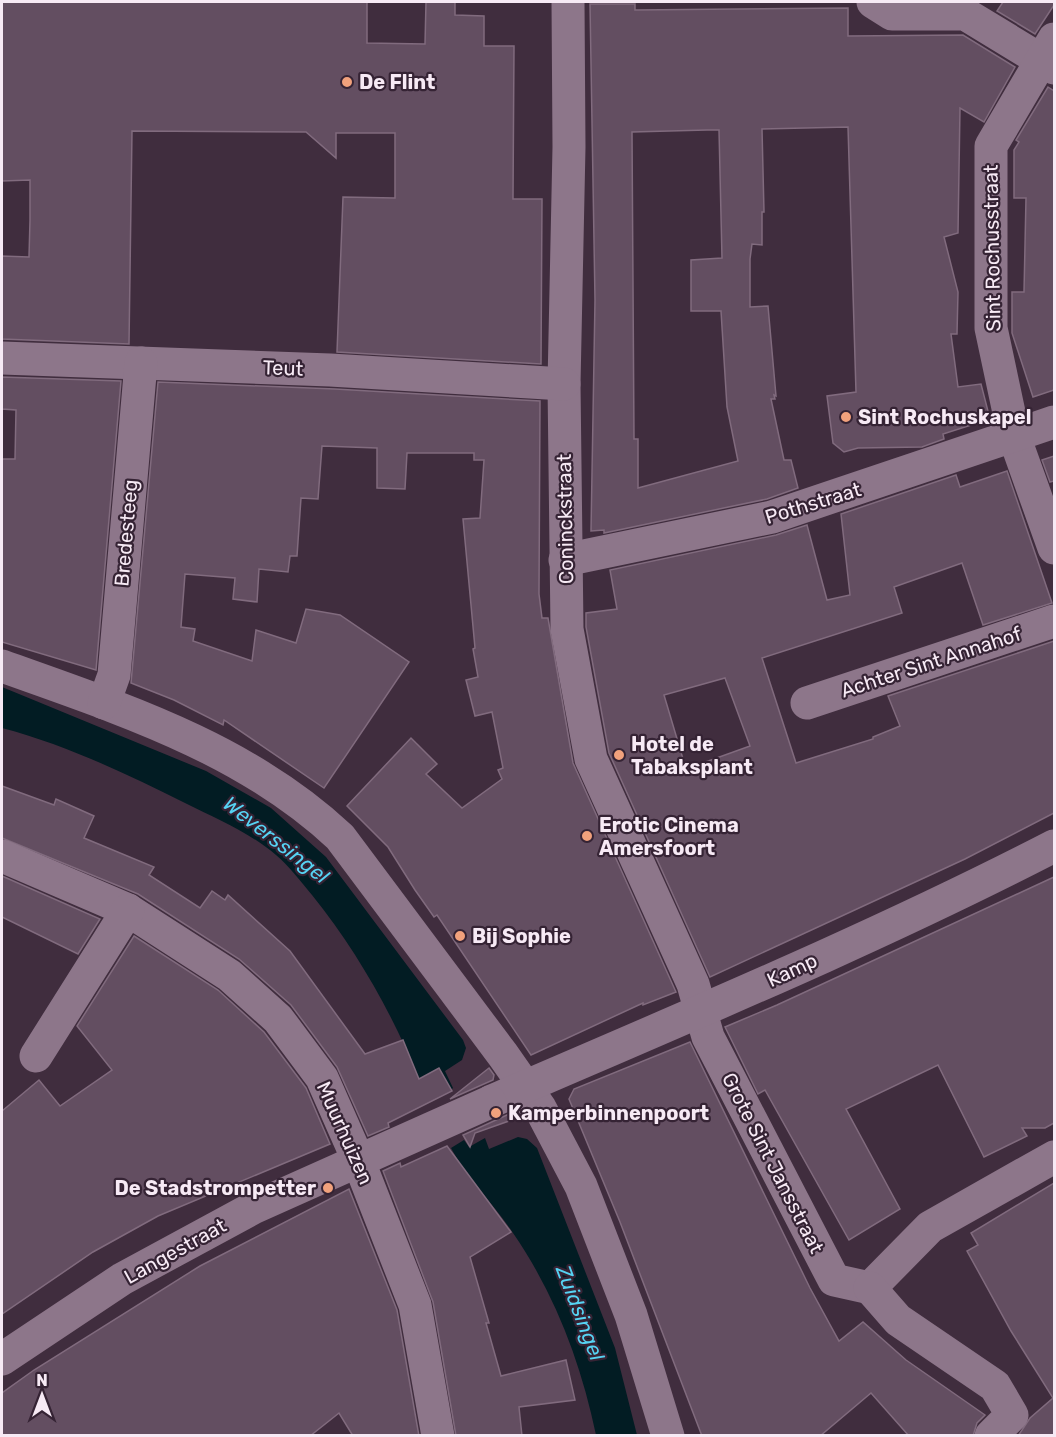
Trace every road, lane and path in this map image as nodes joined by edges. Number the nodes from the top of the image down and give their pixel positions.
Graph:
1 (568, 2) edge
2 (873, 2) edge
3 (1050, 55) edge
4 (2, 357) edge
5 (141, 363) junction
6 (564, 384) junction
7 (1054, 422) edge
8 (1014, 436) junction
9 (1054, 548) edge
10 (565, 560) junction
11 (1054, 621) edge
12 (2, 666) edge
13 (104, 703) junction
14 (807, 703) dead end
15 (1054, 846) edge
16 (2, 856) edge
17 (128, 910) junction
18 (702, 1011) junction
19 (36, 1056) dead end
20 (526, 1086) junction
21 (1054, 1157) edge
22 (359, 1162) junction
23 (870, 1288) junction
24 (2, 1359) edge
25 (438, 1436) edge
26 (668, 1436) edge
27 (992, 1436) edge

1 - 6 street, Coninckstraat
2 - 3 street
3 - 8 street, Sint Rochusstraat
4 - 5 street, Teut
5 - 6 street, Teut
5 - 13 street, Bredesteeg
6 - 10 street, Coninckstraat
7 - 8 street, Pothstraat
8 - 9 street, Sint Rochusstraat
8 - 10 street, Pothstraat
10 - 18 street, Coninckstraat
11 - 14 street, Achter Sint Annahof
12 - 13 street
13 - 20 street
15 - 18 street, Kamp
16 - 17 street, Muurhuizen
17 - 19 street
17 - 22 street, Muurhuizen
18 - 20 street, Kamp
18 - 23 street, Grote Sint Jansstraat
20 - 22 street
20 - 26 street
21 - 23 street
22 - 24 street, Langestraat
22 - 25 street, Muurhuizen
23 - 27 street

